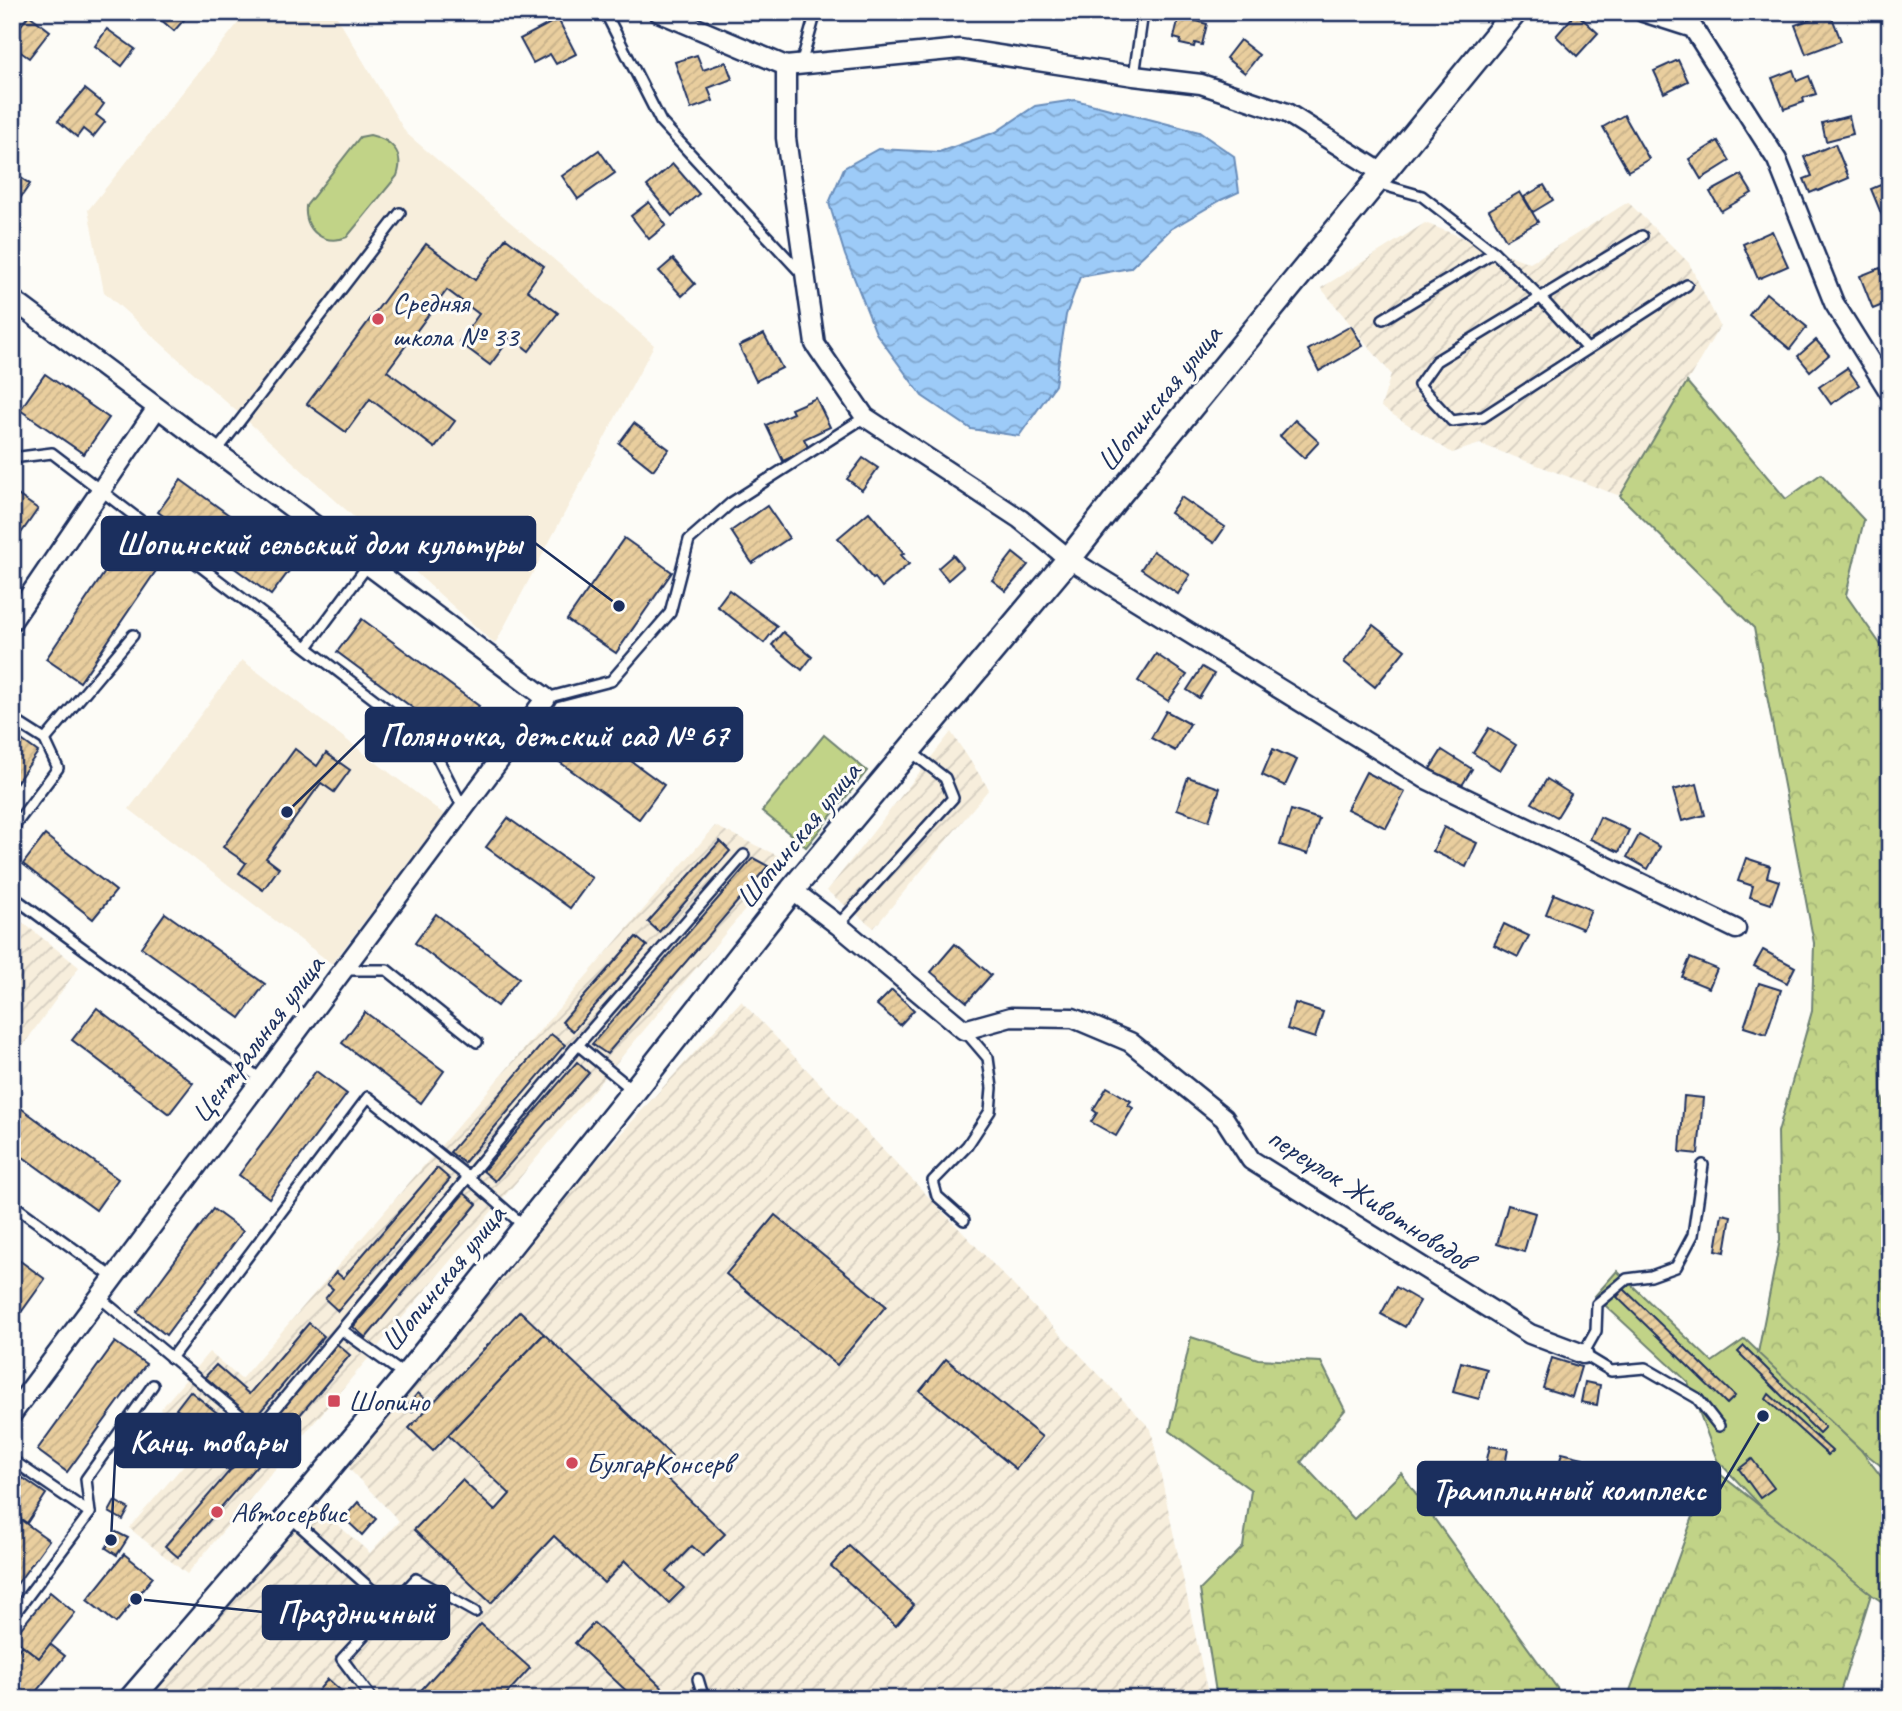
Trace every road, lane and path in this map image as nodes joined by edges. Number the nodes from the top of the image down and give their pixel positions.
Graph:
1 (605, 12) edge
2 (658, 12) edge
3 (816, 12) edge
4 (1143, 12) edge
5 (1515, 12) edge
6 (1643, 12) edge
7 (793, 65) junction
8 (1134, 76) junction
9 (1380, 178) junction
10 (400, 213) dead end
11 (1642, 236) dead end
12 (1494, 252) junction
13 (806, 279) junction
14 (1687, 285) dead end
15 (1541, 298) junction
16 (12, 299) edge
17 (1383, 319) dead end
18 (1587, 349) junction
19 (1890, 393) edge
20 (157, 408) junction
21 (865, 417) junction
22 (216, 452) junction
23 (12, 458) edge
24 (102, 490) junction
25 (1069, 559) junction
26 (368, 565) junction
27 (12, 621) edge
28 (133, 635) dead end
29 (307, 647) junction
30 (546, 698) junction
31 (12, 719) edge
32 (46, 740) junction
33 (908, 750) junction
34 (464, 809) junction
35 (12, 829) edge
36 (744, 855) dead end
37 (792, 890) junction
38 (12, 896) edge
39 (838, 925) junction
40 (1736, 929) dead end
41 (344, 970) junction
42 (964, 1030) junction
43 (477, 1042) dead end
44 (578, 1045) junction
45 (262, 1080) junction
46 (634, 1091) junction
47 (1703, 1165) dead end
48 (468, 1177) junction
49 (12, 1204) edge
50 (964, 1220) dead end
51 (524, 1227) junction
52 (114, 1278) junction
53 (99, 1297) junction
54 (342, 1331) junction
55 (1583, 1354) junction
56 (171, 1359) junction
57 (405, 1376) junction
58 (153, 1385) dead end
59 (12, 1414) edge
60 (1719, 1426) dead end
61 (258, 1430) junction
62 (12, 1460) edge
63 (229, 1464) dead end
64 (90, 1513) junction
65 (289, 1516) junction
66 (390, 1606) junction
67 (475, 1612) dead end
68 (12, 1617) edge
69 (698, 1679) dead end
70 (131, 1699) edge
71 (372, 1699) edge
72 (704, 1699) edge

1 - 13 lane
2 - 7 street
3 - 7 lane
4 - 8 lane
5 - 9 street, Шопинская улица
6 - 19 street
7 - 8 street
7 - 13 street
8 - 9 street
9 - 12 lane
9 - 25 street, Шопинская улица
10 - 22 lane
11 - 15 lane
12 - 15 lane
12 - 17 lane
13 - 21 street
14 - 18 lane
15 - 18 lane
15 - 18 lane
16 - 20 street
20 - 22 street
20 - 24 street
21 - 25 street
21 - 30 lane
22 - 26 street
23 - 24 lane
24 - 27 street
24 - 29 lane
25 - 33 street, Шопинская улица
25 - 40 street
26 - 29 lane
26 - 30 street
28 - 32 lane
29 - 34 lane
30 - 34 street, Центральная улица
31 - 32 lane
32 - 35 lane
33 - 37 street, Шопинская улица
33 - 39 lane
34 - 41 street, Центральная улица
36 - 44 lane
37 - 39 street
37 - 46 street, Шопинская улица
38 - 45 lane
39 - 42 street
41 - 43 lane
41 - 45 street, Центральная улица
42 - 50 lane
42 - 55 street, переулок Животноводов
44 - 46 lane
44 - 48 lane
45 - 52 street, Центральная улица
46 - 51 street, Шопинская улица
47 - 55 lane
48 - 51 lane
48 - 54 lane
48 - 56 lane
49 - 52 lane
51 - 57 street, Шопинская улица
52 - 53 street, Центральная улица
53 - 56 lane
53 - 59 street, Центральная улица
54 - 57 lane
54 - 61 lane
55 - 60 lane
56 - 61 lane
57 - 65 street, Шопинская улица
58 - 64 lane
61 - 63 lane
62 - 64 lane
64 - 68 lane
65 - 66 lane
65 - 70 street, Шопинская улица
66 - 67 lane
66 - 71 lane
69 - 72 lane

